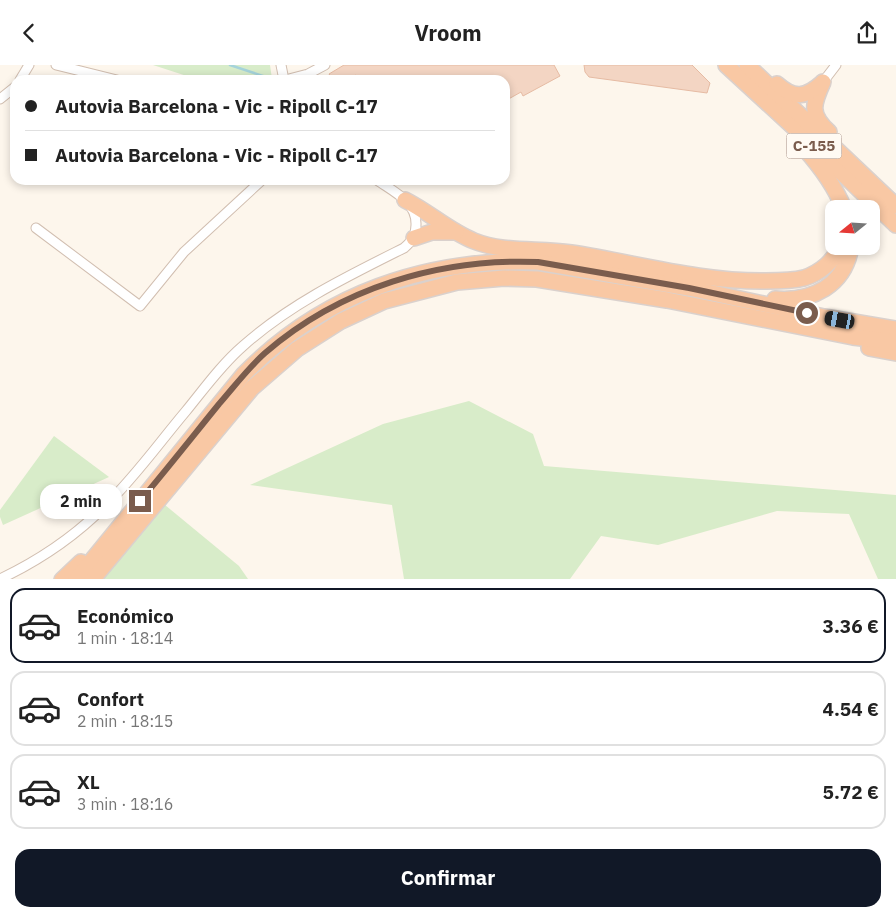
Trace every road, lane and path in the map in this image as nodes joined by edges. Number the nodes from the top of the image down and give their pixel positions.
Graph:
1 (56, 65) edge
2 (324, 65) edge
3 (746, 65) edge
4 (756, 65) edge
5 (836, 65) edge
6 (728, 67) edge
7 (97, 75) edge
8 (304, 75) edge
9 (824, 82) junction
10 (10, 91) edge
11 (802, 95) junction
12 (0, 99) edge
13 (814, 112) junction
14 (257, 185) edge
15 (384, 185) edge
16 (406, 200) junction
17 (839, 200) edge
18 (892, 202) edge
19 (896, 225) edge
20 (36, 228) dead end
21 (456, 232) junction
22 (414, 238) junction
23 (835, 255) edge
24 (849, 255) edge
25 (739, 299) junction
26 (803, 327) junction
27 (896, 329) edge
28 (896, 342) edge
29 (896, 353) edge
30 (198, 430) junction
31 (101, 573) edge
32 (0, 579) edge
33 (62, 579) edge
34 (76, 579) edge
35 (92, 579) edge

1 - 7 street
2 - 8 street
3 - 18 highway
4 - 11 highway
5 - 9 street
6 - 17 highway
6 - 19 highway, C-155
9 - 11 highway
9 - 13 highway
10 - 12 street
11 - 13 highway
13 - 18 highway
14 - 20 street
15 - 16 street
16 - 21 highway
16 - 22 street
21 - 22 highway
21 - 23 highway
22 - 32 street
24 - 25 highway
25 - 27 highway
25 - 30 highway
26 - 28 highway
26 - 29 highway
26 - 31 highway
30 - 33 highway
30 - 34 highway
31 - 35 highway

